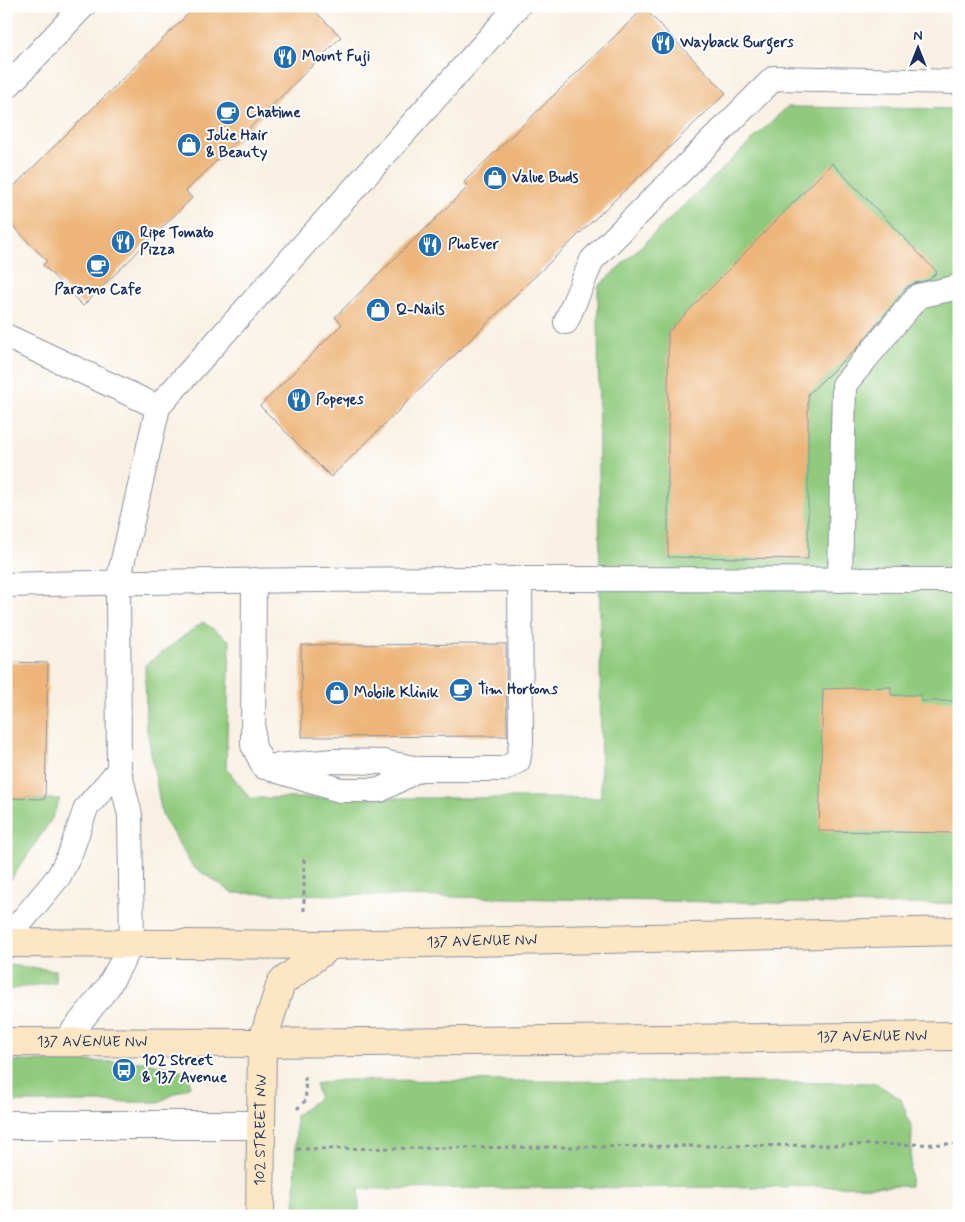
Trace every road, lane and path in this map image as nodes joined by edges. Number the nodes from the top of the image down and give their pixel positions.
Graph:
1 (83, 6) edge
2 (518, 6) edge
3 (959, 82) edge
4 (6, 88) edge
5 (959, 287) edge
6 (566, 322) dead end
7 (6, 336) edge
8 (158, 407) junction
9 (520, 578) junction
10 (254, 580) junction
11 (840, 580) junction
12 (959, 580) edge
13 (118, 582) junction
14 (6, 585) edge
15 (119, 770) junction
16 (304, 856) dead end
17 (303, 892) dead end
18 (959, 931) edge
19 (6, 942) edge
20 (132, 944) junction
21 (331, 945) junction
22 (959, 1036) edge
23 (6, 1042) edge
24 (64, 1042) junction
25 (262, 1043) junction
26 (6, 1125) edge
27 (261, 1125) junction
28 (959, 1144) edge
29 (260, 1216) edge

1 - 4 lane
2 - 8 lane
3 - 6 lane
5 - 11 lane
7 - 8 lane
8 - 13 lane
9 - 10 lane
9 - 10 lane
9 - 11 lane
10 - 13 lane
11 - 12 lane
13 - 14 lane
13 - 15 lane
15 - 19 lane
15 - 20 lane
16 - 17 path
18 - 21 main road, 137 AVENUE NW
19 - 20 main road, 137 AVENUE NW
20 - 21 main road, 137 AVENUE NW
20 - 24 lane
21 - 25 main road, 102 STREET NW
22 - 25 main road, 137 AVENUE NW
23 - 24 main road, 137 AVENUE NW
24 - 25 main road, 137 AVENUE NW
25 - 27 main road, 102 STREET NW
26 - 27 street
27 - 28 path
27 - 29 main road, 102 STREET NW

